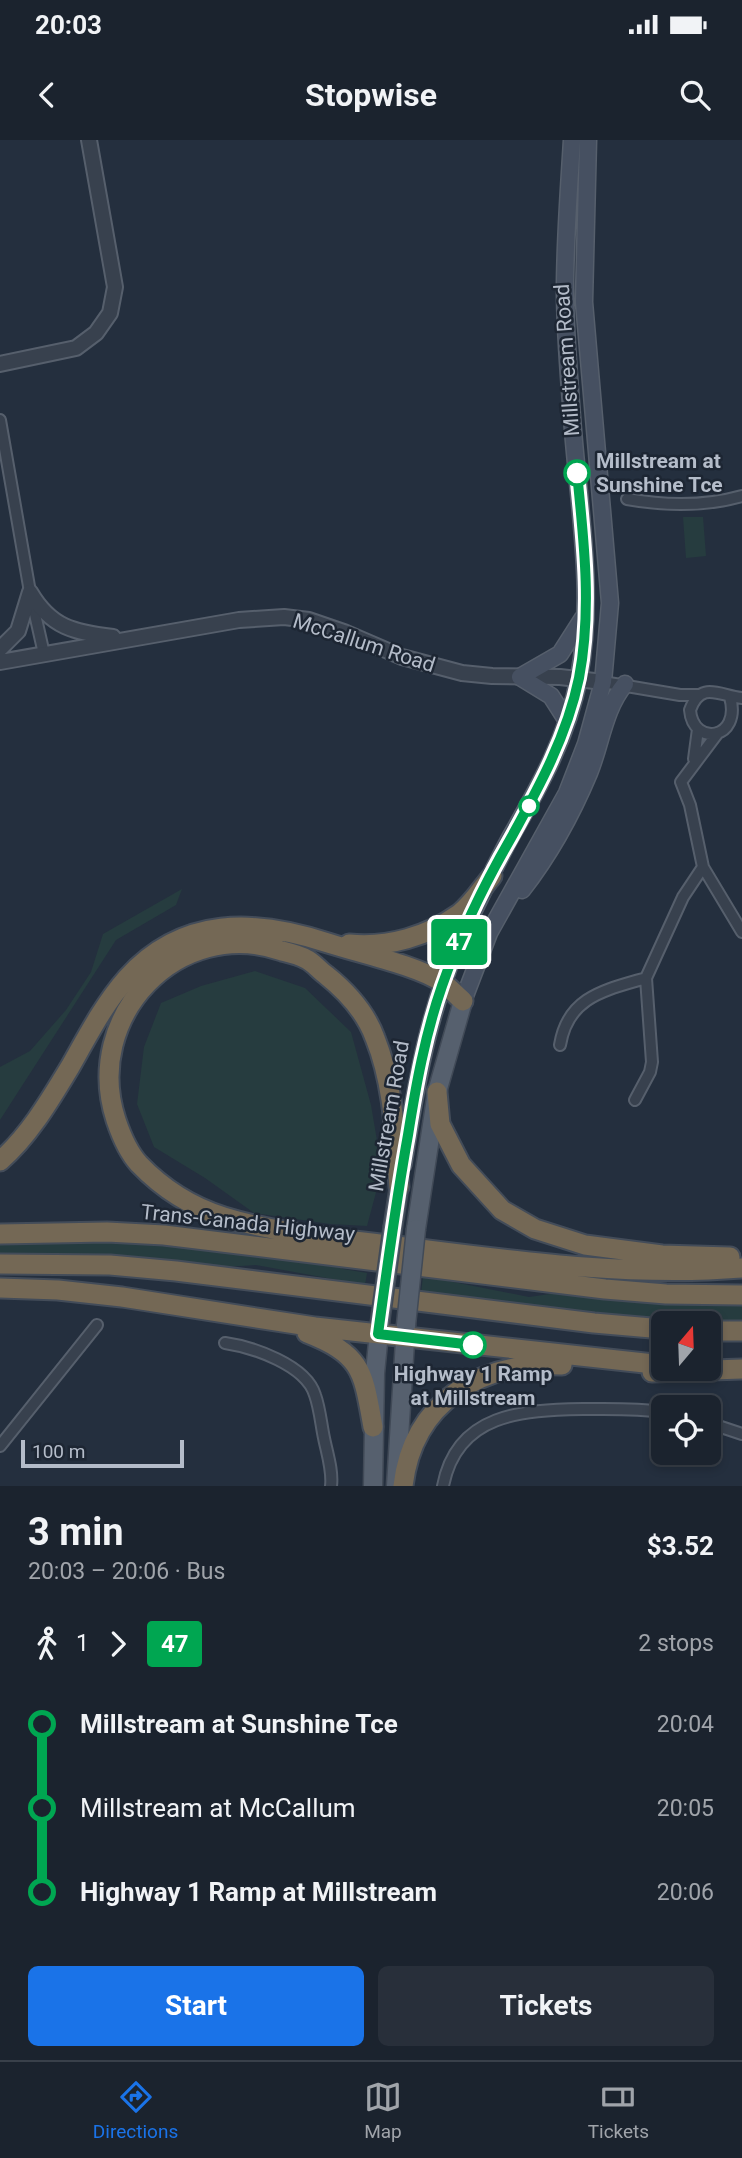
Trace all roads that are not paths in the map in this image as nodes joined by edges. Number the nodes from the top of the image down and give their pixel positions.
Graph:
1 (89, 140) edge
2 (572, 140) edge
3 (588, 140) edge
4 (0, 364) edge
5 (0, 421) edge
6 (742, 496) edge
7 (626, 499) dead end
8 (30, 592) junction
9 (587, 611) junction
10 (125, 639) junction
11 (0, 649) edge
12 (44, 654) junction
13 (0, 662) edge
14 (520, 677) junction
15 (579, 679) junction
16 (603, 682) junction
17 (625, 684) junction
18 (646, 689) junction
19 (699, 695) junction
20 (730, 697) junction
21 (742, 698) edge
22 (690, 710) junction
23 (738, 714) edge
24 (567, 721) junction
25 (698, 729) junction
26 (717, 734) junction
27 (687, 774) junction
28 (703, 867) junction
29 (492, 876) junction
30 (742, 932) edge
31 (489, 933) junction
32 (323, 941) junction
33 (646, 978) junction
34 (443, 983) junction
35 (463, 1002) junction
36 (560, 1045) dead end
37 (437, 1092) junction
38 (635, 1100) dead end
39 (0, 1161) edge
40 (399, 1187) junction
41 (0, 1234) edge
42 (742, 1257) edge
43 (0, 1264) edge
44 (742, 1268) edge
45 (0, 1288) edge
46 (742, 1295) edge
47 (270, 1320) junction
48 (97, 1325) dead end
49 (379, 1328) junction
50 (651, 1328) edge
51 (721, 1331) edge
52 (742, 1331) edge
53 (405, 1332) junction
54 (225, 1343) dead end
55 (651, 1363) edge
56 (742, 1369) edge
57 (722, 1370) joint
58 (651, 1410) edge
59 (373, 1427) junction
60 (721, 1427) edge
61 (742, 1434) edge
62 (0, 1446) edge
63 (331, 1486) edge
64 (373, 1486) edge
65 (396, 1486) edge
66 (402, 1486) edge
67 (443, 1486) edge

1 - 4 street
2 - 9 main road, Millstream Road
3 - 16 main road, Millstream Road
5 - 8 street
6 - 7 street
8 - 10 street
8 - 11 street
8 - 12 street
9 - 14 main road
9 - 15 main road, Millstream Road
10 - 12 street, McCallum Road
10 - 14 street, McCallum Road
12 - 13 street, McCallum Road
14 - 15 street, McCallum Road
14 - 24 main road
15 - 16 street, McCallum Road
15 - 24 main road, Millstream Road
16 - 17 street, McCallum Road
16 - 31 main road, Millstream Road
17 - 18 street, McCallum Road
17 - 31 main road
18 - 19 street, McCallum Road
18 - 22 street, McCallum Road
19 - 20 street
19 - 22 street
20 - 21 street
20 - 23 street
22 - 25 street
23 - 26 street
24 - 29 main road, Millstream Road
25 - 26 street
25 - 27 street
26 - 27 street
27 - 28 street
28 - 30 street
28 - 33 street
29 - 32 highway
29 - 34 main road, Millstream Road
31 - 35 main road, Millstream Road
32 - 34 highway
32 - 39 highway
33 - 36 street
33 - 38 street
34 - 35 highway
34 - 40 main road, Millstream Road
35 - 37 main road, Millstream Road
37 - 42 highway
37 - 53 main road, Millstream Road, bridge
40 - 44 highway
40 - 49 main road, Millstream Road, bridge
41 - 46 highway, Trans-Canada Highway
43 - 50 highway
45 - 47 highway
47 - 49 highway
47 - 59 highway
48 - 62 street
49 - 53 highway
49 - 59 main road, Millstream Road
51 - 52 highway
53 - 55 highway
53 - 65 main road, Millstream Road
54 - 63 street
56 - 57 highway
57 - 66 highway
58 - 67 street
59 - 64 main road, Millstream Road
60 - 61 street

